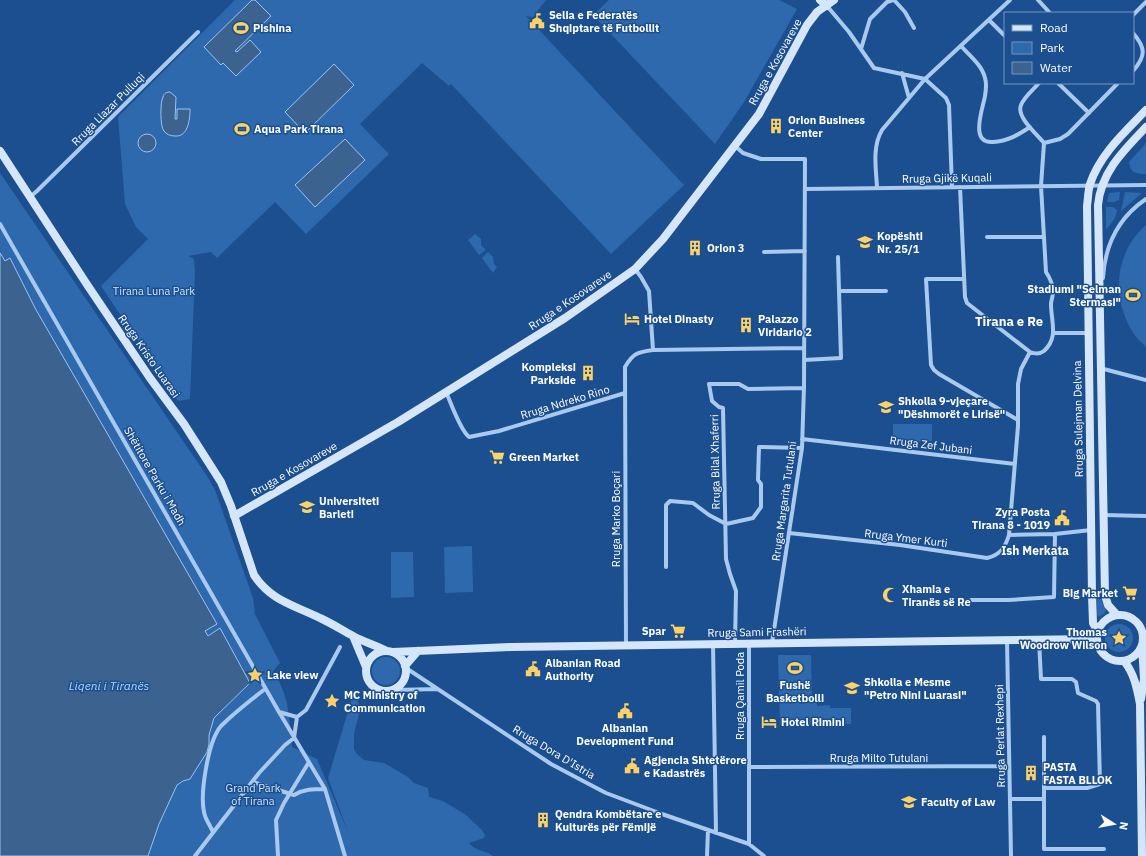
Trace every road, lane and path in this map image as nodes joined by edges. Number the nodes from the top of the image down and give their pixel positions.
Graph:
1 (820, 0) edge
2 (834, 0) edge
3 (893, 0) edge
4 (1010, 0) edge
5 (1038, 0) edge
6 (1146, 2) edge
7 (827, 6) junction
8 (1049, 12) edge
9 (1134, 14) edge
10 (989, 20) junction
11 (914, 28) dead end
12 (198, 32) dead end
13 (1134, 34) edge
14 (1004, 35) edge
15 (961, 46) junction
16 (861, 49) junction
17 (1134, 70) edge
18 (902, 73) junction
19 (925, 79) junction
20 (1038, 84) edge
21 (1059, 84) edge
22 (1117, 84) edge
23 (909, 98) junction
24 (1146, 110) edge
25 (1089, 113) junction
26 (1030, 127) junction
27 (1146, 127) edge
28 (1044, 143) junction
29 (735, 146) junction
30 (0, 151) edge
31 (1090, 185) junction
32 (1102, 185) junction
33 (1146, 185) edge
34 (1041, 186) junction
35 (877, 187) junction
36 (952, 187) junction
37 (960, 187) junction
38 (805, 189) junction
39 (29, 197) junction
40 (1146, 199) edge
41 (0, 224) edge
42 (987, 237) dead end
43 (1044, 237) junction
44 (805, 251) junction
45 (764, 252) dead end
46 (838, 257) dead end
47 (635, 269) junction
48 (964, 278) junction
49 (886, 290) dead end
50 (839, 291) junction
51 (1100, 316) junction
52 (1054, 333) junction
53 (1088, 333) junction
54 (804, 348) junction
55 (653, 350) junction
56 (1030, 352) junction
57 (804, 360) junction
58 (1100, 368) junction
59 (1146, 380) edge
60 (804, 388) junction
61 (446, 392) junction
62 (625, 393) junction
63 (1018, 420) junction
64 (802, 439) junction
65 (802, 448) junction
66 (1015, 464) junction
67 (1103, 515) junction
68 (234, 516) junction
69 (1146, 516) edge
70 (726, 524) junction
71 (1091, 530) junction
72 (789, 533) junction
73 (1055, 534) junction
74 (1009, 535) junction
75 (666, 567) dead end
76 (971, 600) dead end
77 (1117, 615) junction
78 (1097, 635) junction
79 (353, 636) junction
80 (1144, 636) edge
81 (1007, 640) junction
82 (1039, 640) junction
83 (749, 643) junction
84 (772, 643) junction
85 (714, 644) junction
86 (735, 644) junction
87 (626, 645) junction
88 (1142, 645) junction
89 (340, 647) dead end
90 (390, 651) junction
91 (418, 651) junction
92 (1124, 660) junction
93 (366, 667) junction
94 (406, 667) junction
95 (265, 688) junction
96 (437, 689) junction
97 (394, 690) junction
98 (1140, 704) junction
99 (279, 712) junction
100 (297, 717) junction
101 (1044, 737) dead end
102 (294, 738) junction
103 (309, 762) junction
104 (1009, 766) junction
105 (749, 767) junction
106 (252, 782) junction
107 (1044, 788) junction
108 (324, 789) junction
109 (290, 794) junction
110 (1043, 799) junction
111 (1010, 800) junction
112 (708, 830) junction
113 (213, 832) junction
114 (716, 833) junction
115 (749, 844) junction
116 (1104, 849) dead end
117 (195, 856) edge
118 (278, 856) edge
119 (345, 856) edge
120 (708, 856) edge
121 (764, 856) edge
122 (1010, 856) edge
123 (1142, 856) edge

1 - 7 main road
2 - 7 main road, Rruga e Kosovareve
3 - 11 street
3 - 16 street
4 - 10 street
5 - 8 street
6 - 9 street
7 - 16 street
7 - 29 main road, Rruga e Kosovareve
10 - 14 street
10 - 15 street
12 - 39 street, Rruga Llazar Pulluqi
13 - 17 street
15 - 19 street
15 - 26 street
16 - 18 street
18 - 19 street
18 - 23 street
19 - 23 street
19 - 36 street
20 - 26 street
21 - 25 street
22 - 25 street
23 - 35 street
24 - 31 main road, Rruga Sulejman Delvina
25 - 28 street
26 - 28 street
27 - 32 main road
28 - 34 street
29 - 38 street, Rruga Margarita Tutulani
29 - 47 main road, Rruga e Kosovareve
30 - 39 main road, Rruga Kristo Luarasi
31 - 32 street, Rruga Gjikë Kuqali
31 - 34 street, Rruga Gjikë Kuqali
31 - 53 main road, Rruga Sulejman Delvina
32 - 33 street, Rruga Gjikë Kuqali
32 - 51 main road
34 - 37 street, Rruga Gjikë Kuqali
34 - 43 street
35 - 36 street, Rruga Gjikë Kuqali
35 - 38 street, Rruga Gjikë Kuqali
36 - 37 street, Rruga Gjikë Kuqali
37 - 48 street
38 - 44 street, Rruga Margarita Tutulani
39 - 68 main road, Rruga Kristo Luarasi
40 - 51 street
41 - 95 street, Shëtitore Parku i Madh
42 - 43 street
43 - 52 street
44 - 45 street
44 - 54 street, Rruga Margarita Tutulani
46 - 50 street
47 - 55 street
47 - 61 main road, Rruga e Kosovareve
48 - 56 street
48 - 63 street
49 - 50 street
50 - 57 street
51 - 58 main road
52 - 53 street
52 - 56 street
53 - 71 main road, Rruga Sulejman Delvina
54 - 55 street, Rruga Ndreko Rino
54 - 57 street, Rruga Margarita Tutulani
55 - 62 street, Rruga Ndreko Rino
56 - 63 street
57 - 60 street, Rruga Margarita Tutulani
58 - 59 street
58 - 67 main road
60 - 64 street, Rruga Margarita Tutulani
60 - 70 street, Rruga Bilal Xhaferri
61 - 62 street, Rruga Ndreko Rino
61 - 68 main road, Rruga e Kosovareve
62 - 87 street, Rruga Marko Boçari
63 - 66 street
64 - 65 street, Rruga Margarita Tutulani
64 - 66 street, Rruga Zef Jubani
65 - 70 street
65 - 72 street, Rruga Margarita Tutulani
66 - 74 street, Rruga Ymer Kurti
67 - 69 street
67 - 77 main road
68 - 79 main road, Rruga Kristo Luarasi
70 - 75 street, Rruga Bilal Xhaferri
70 - 86 street, Rruga Bilal Xhaferri
71 - 73 street
71 - 78 main road, Rruga Sulejman Delvina
72 - 74 street, Rruga Ymer Kurti
72 - 84 street, Rruga Margarita Tutulani
73 - 74 street
73 - 76 street
77 - 78 main road
77 - 80 main road
78 - 82 main road, Rruga Sami Frashëri
78 - 92 main road
79 - 90 main road, Rruga Kristo Luarasi
79 - 93 main road
80 - 88 main road
81 - 82 main road, Rruga Sami Frashëri
81 - 84 main road, Rruga Sami Frashëri
81 - 104 street, Rruga Perlat Rexhepi
82 - 107 street
83 - 84 main road, Rruga Sami Frashëri
83 - 86 main road, Rruga Sami Frashëri
83 - 105 street, Rruga Qamil Poda
85 - 86 main road, Rruga Sami Frashëri
85 - 87 main road, Rruga Sami Frashëri
85 - 114 street
87 - 91 main road, Rruga Sami Frashëri
88 - 92 main road
88 - 98 main road
89 - 100 street
90 - 91 main road, Rruga Sami Frashëri
90 - 93 main road
90 - 94 main road
91 - 94 main road
92 - 98 main road
93 - 97 main road
94 - 96 street, Rruga Dora D'Istria
94 - 97 main road
95 - 99 street, Shëtitore Parku i Madh
95 - 113 street
96 - 97 street
96 - 112 street, Rruga Dora D'Istria
98 - 123 main road
99 - 100 street
99 - 102 street, Shëtitore Parku i Madh
100 - 102 street
101 - 107 street
102 - 103 street, Shëtitore Parku i Madh
102 - 106 street
103 - 108 street, Shëtitore Parku i Madh
103 - 109 street
104 - 105 street, Rruga Milto Tutulani
104 - 111 street, Rruga Perlat Rexhepi
105 - 115 street, Rruga Qamil Poda
106 - 109 street
106 - 113 street
107 - 110 street
108 - 109 street
108 - 119 street, Shëtitore Parku i Madh
109 - 118 street
110 - 111 street
110 - 116 street
111 - 122 street, Rruga Perlat Rexhepi
112 - 114 street, Rruga Dora D'Istria
112 - 120 street
113 - 117 street
114 - 115 street, Rruga Dora D'Istria
115 - 121 street

